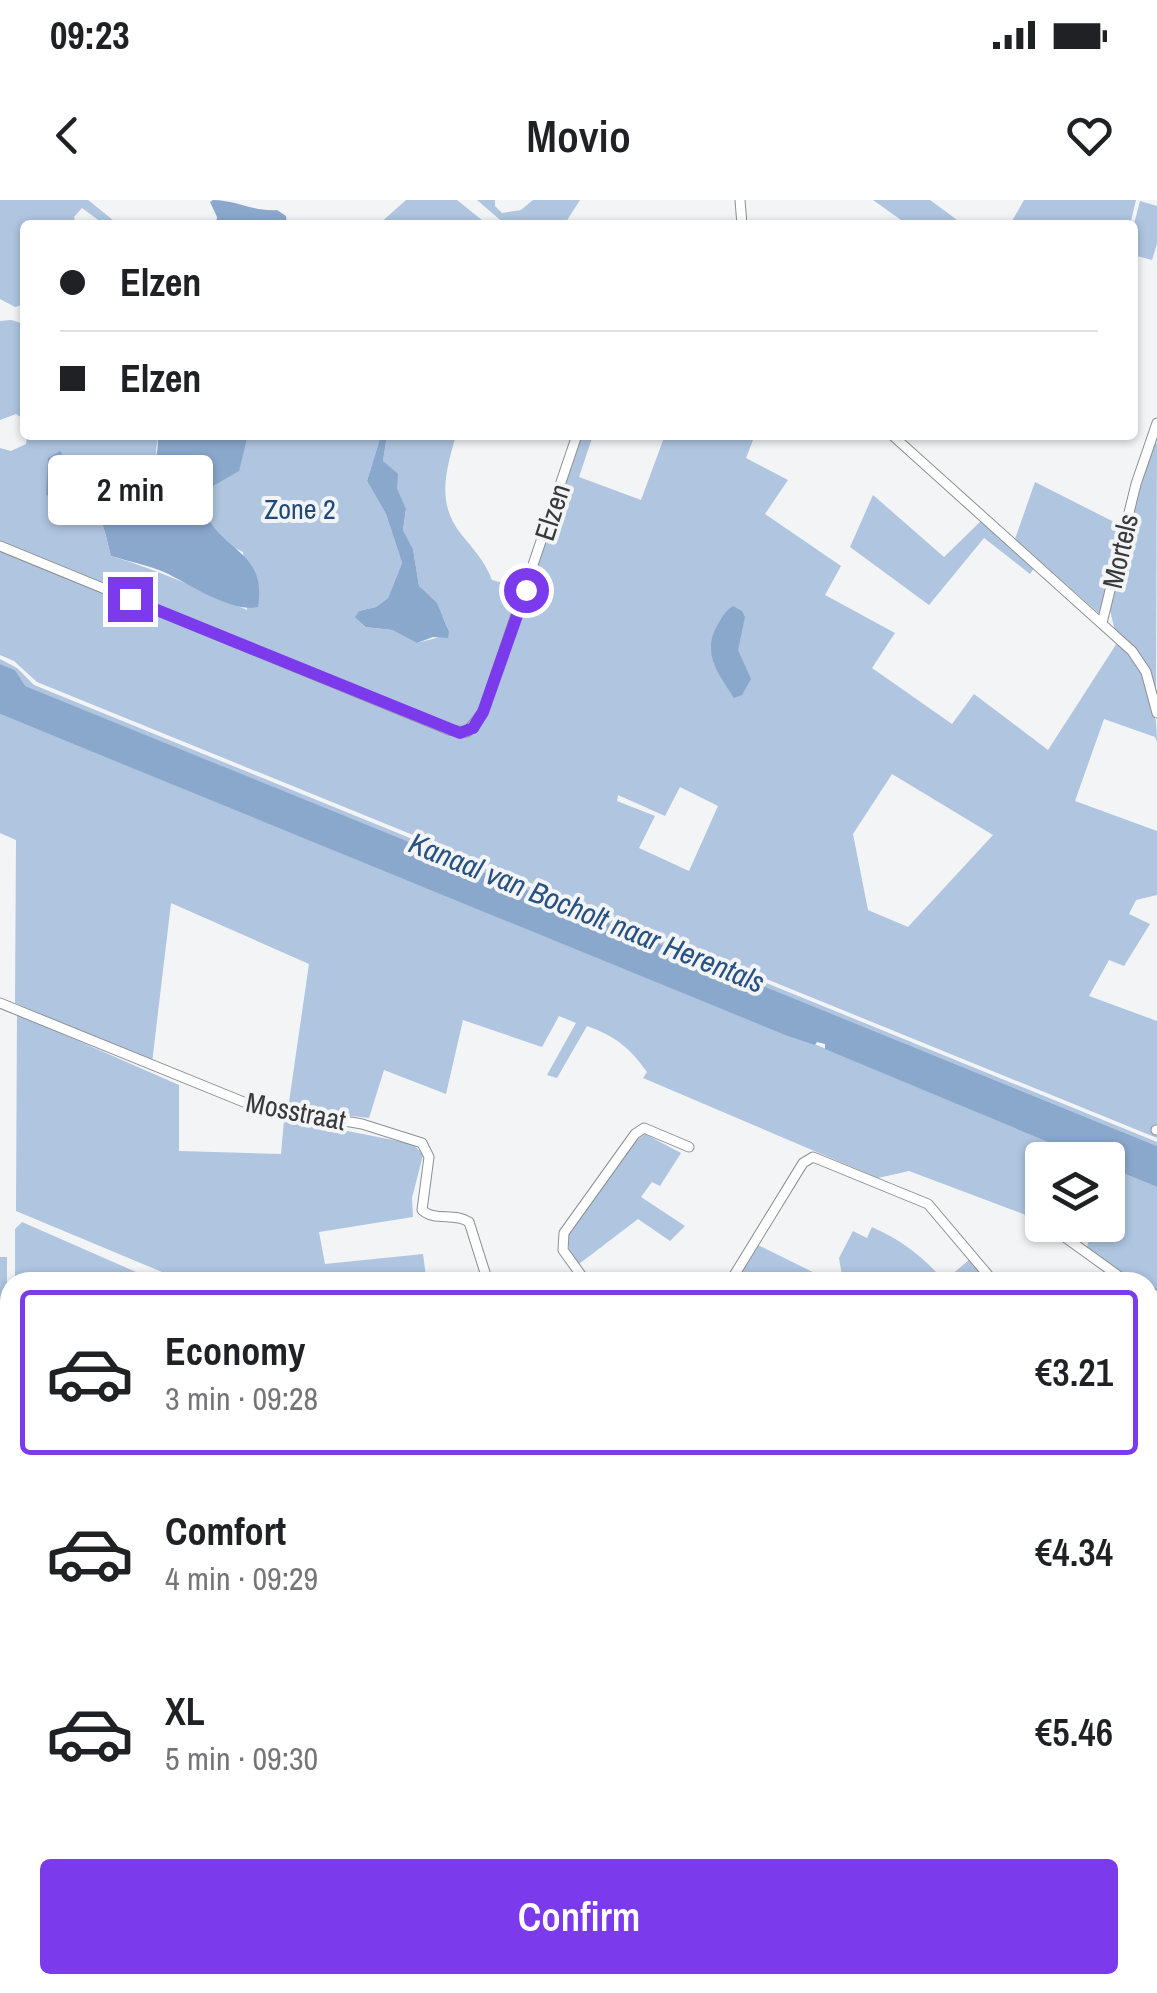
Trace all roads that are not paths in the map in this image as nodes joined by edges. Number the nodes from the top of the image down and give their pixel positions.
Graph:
1 (1157, 423) edge
2 (575, 440) edge
3 (898, 440) edge
4 (0, 546) edge
5 (1102, 623) junction
6 (1157, 713) edge
7 (0, 1003) edge
8 (689, 1147) dead end
9 (1071, 1242) edge
10 (485, 1272) edge
11 (579, 1272) edge
12 (736, 1272) edge
13 (986, 1272) edge
14 (1114, 1272) edge

1 - 5 street, Mortels
2 - 4 street, Elzen
3 - 5 street
5 - 6 street
7 - 10 street, Mosstraat
8 - 11 street
9 - 14 street
12 - 13 street

